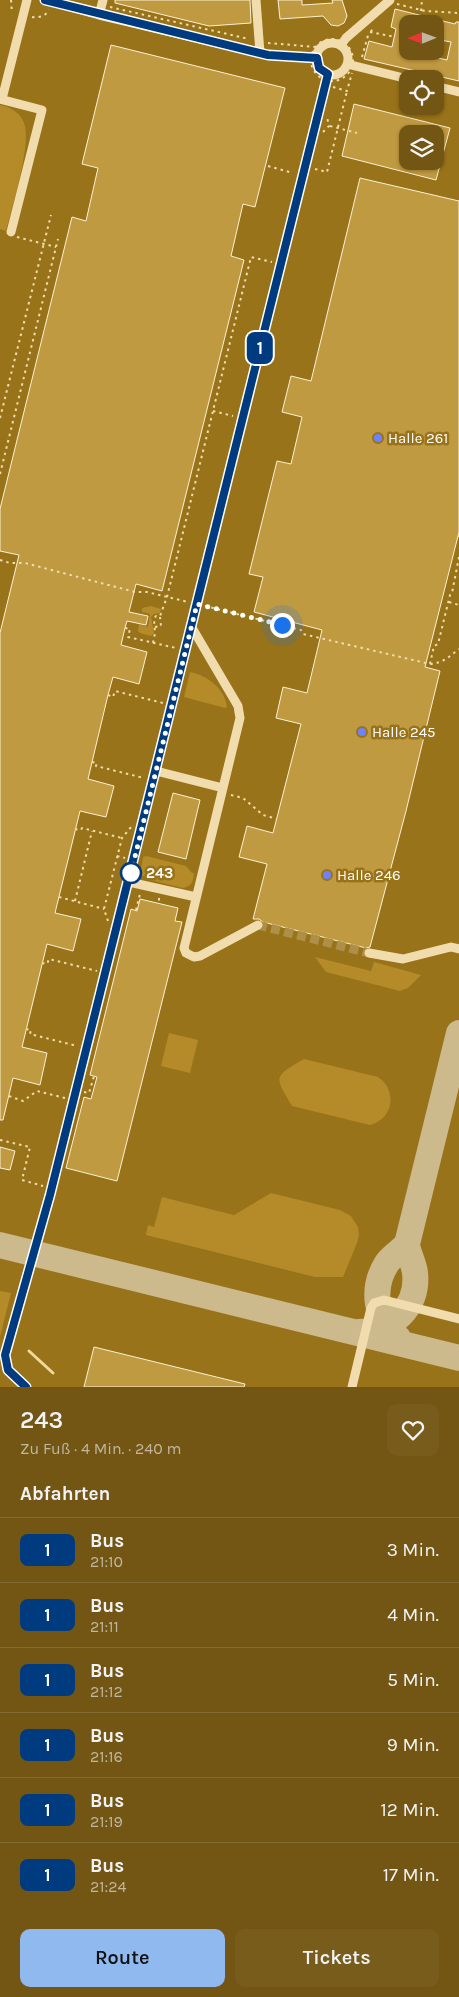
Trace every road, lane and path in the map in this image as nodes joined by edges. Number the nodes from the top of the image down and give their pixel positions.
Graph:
1 (11, 0) edge
2 (27, 0) edge
3 (45, 0) edge
4 (256, 0) edge
5 (422, 0) edge
6 (102, 2) edge
7 (393, 2) edge
8 (421, 10) junction
9 (12, 13) dead end
10 (459, 13) edge
11 (99, 15) junction
12 (374, 23) dead end
13 (369, 32) junction
14 (394, 37) dead end
15 (259, 41) junction
16 (341, 44) junction
17 (260, 53) junction
18 (361, 60) dead end
19 (314, 62) junction
20 (351, 65) junction
21 (399, 77) edge
22 (325, 79) junction
23 (444, 88) edge
24 (347, 91) junction
25 (459, 92) edge
26 (1, 99) edge
27 (324, 125) dead end
28 (338, 128) junction
29 (356, 133) dead end
30 (268, 166) dead end
31 (314, 169) dead end
32 (303, 175) junction
33 (51, 215) dead end
34 (10, 234) joint
35 (58, 239) dead end
36 (43, 244) junction
37 (56, 247) junction
38 (274, 262) dead end
39 (212, 410) junction
40 (0, 418) edge
41 (243, 418) junction
42 (0, 474) edge
43 (459, 557) edge
44 (0, 560) edge
45 (167, 597) junction
46 (449, 602) dead end
47 (197, 604) junction
48 (459, 605) edge
49 (160, 616) junction
50 (191, 626) junction
51 (155, 627) junction
52 (125, 628) dead end
53 (153, 643) junction
54 (176, 648) dead end
55 (459, 649) edge
56 (430, 664) junction
57 (108, 695) dead end
58 (163, 703) dead end
59 (92, 762) dead end
60 (156, 771) junction
61 (145, 779) dead end
62 (223, 788) junction
63 (134, 824) dead end
64 (76, 829) dead end
65 (92, 831) junction
66 (122, 838) junction
67 (128, 882) junction
68 (140, 894) dead end
69 (59, 896) dead end
70 (196, 897) junction
71 (75, 901) junction
72 (104, 909) junction
73 (136, 910) dead end
74 (109, 925) dead end
75 (258, 925) tunnel mouth
76 (459, 948) edge
77 (369, 953) tunnel mouth
78 (42, 963) dead end
79 (97, 971) dead end
80 (26, 1029) dead end
81 (78, 1046) dead end
82 (9, 1096) dead end
83 (65, 1098) dead end
84 (0, 1140) edge
85 (43, 1186) dead end
86 (459, 1318) edge
87 (0, 1364) edge
88 (8, 1370) junction
89 (26, 1387) edge
90 (352, 1387) edge

1 - 9 path
2 - 26 street
3 - 11 street
4 - 15 street
5 - 8 path
6 - 11 street
6 - 15 path
7 - 8 path
7 - 16 street
8 - 10 path
11 - 17 street
12 - 13 path
13 - 14 path
13 - 18 path
15 - 16 path
15 - 17 street
16 - 19 street
16 - 20 path
16 - 20 street
17 - 19 street
19 - 22 path
19 - 22 street
20 - 21 street
20 - 22 street
20 - 22 path
20 - 24 path
22 - 24 path
22 - 32 street
23 - 25 street
24 - 28 path
26 - 34 street
27 - 28 path
28 - 29 path
28 - 31 path
30 - 32 path
32 - 41 street
33 - 36 path
34 - 36 path
35 - 37 path
36 - 37 path
36 - 40 path
37 - 42 path
38 - 39 path
39 - 41 path
39 - 45 path
41 - 47 street
43 - 56 path
44 - 45 path
45 - 47 path
45 - 49 path
46 - 48 path
47 - 50 street
47 - 56 path
49 - 51 path
49 - 51 path
50 - 60 street
50 - 62 street
51 - 53 path
52 - 53 path
53 - 54 path
55 - 56 path
57 - 58 path
59 - 61 path
60 - 62 street
60 - 67 street
62 - 70 street
63 - 66 path
64 - 65 path
65 - 66 path
65 - 71 path
66 - 72 path
67 - 70 street
67 - 88 street
68 - 73 path
69 - 71 path
70 - 75 street
71 - 72 path
72 - 74 path
76 - 77 street
78 - 79 path
80 - 81 path
82 - 83 path
84 - 85 path
86 - 90 street
87 - 88 street
88 - 89 street

